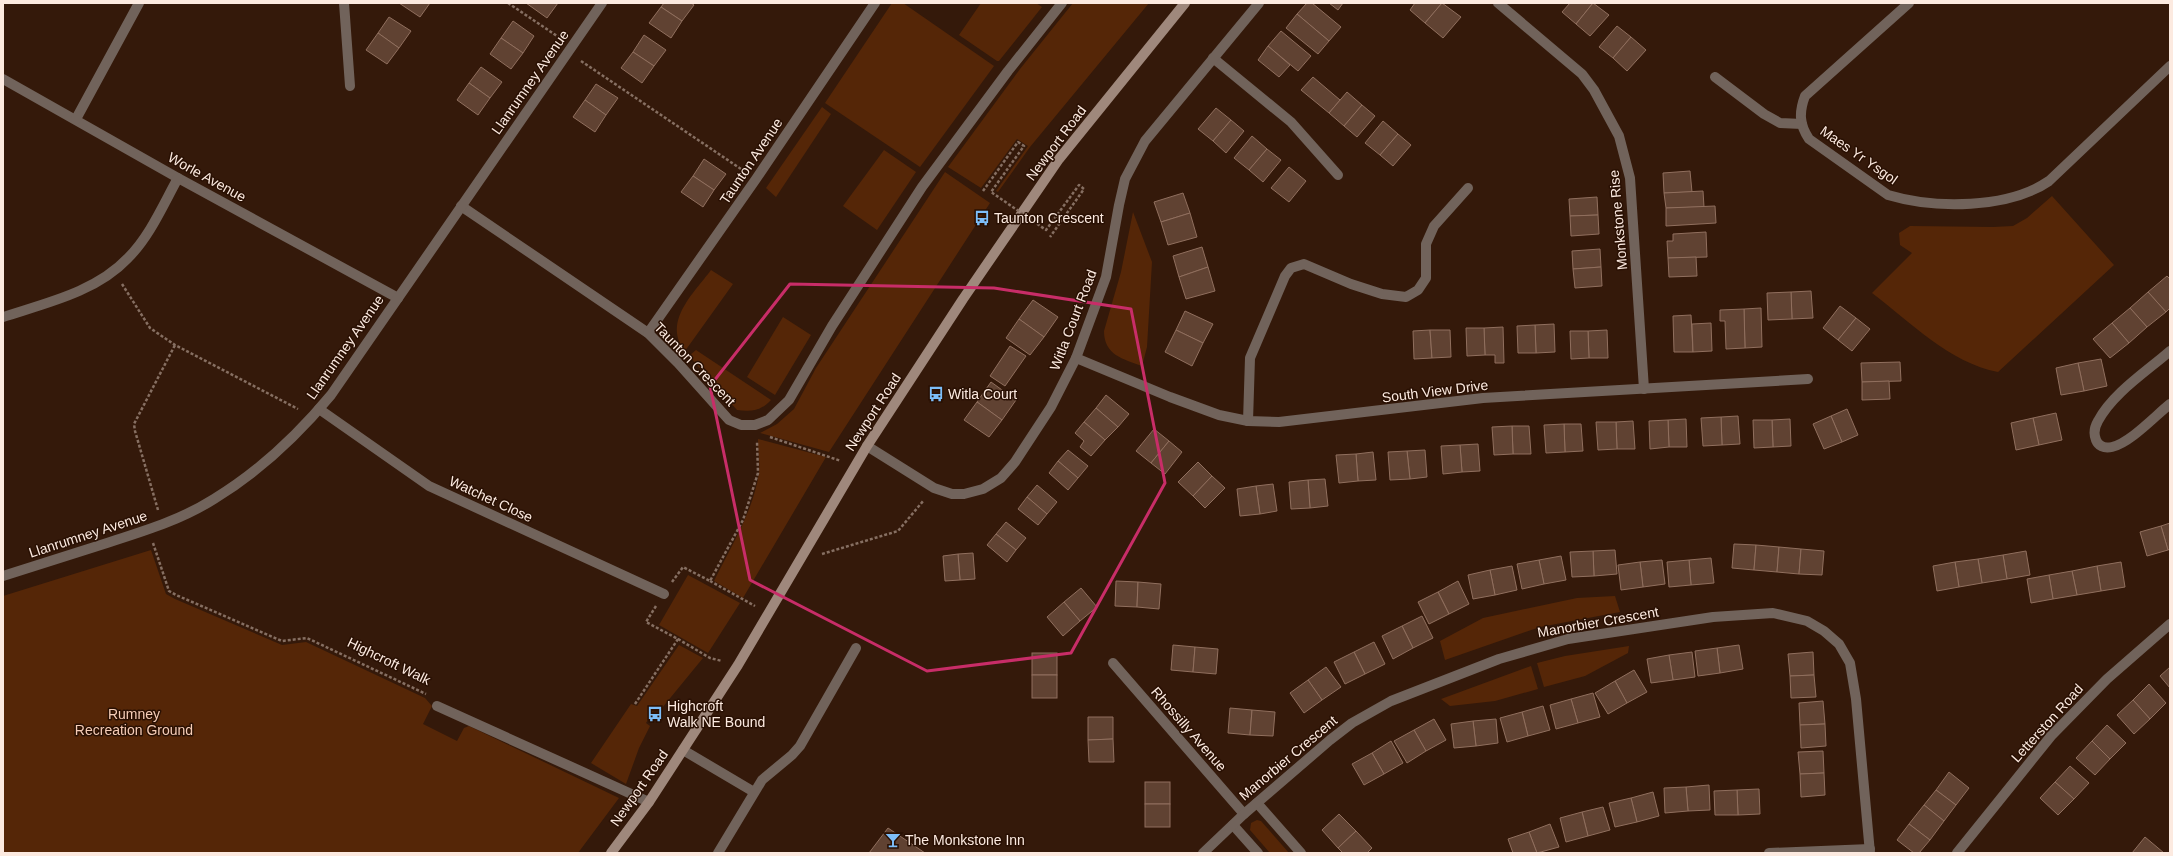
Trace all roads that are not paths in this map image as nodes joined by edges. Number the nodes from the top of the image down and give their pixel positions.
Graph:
1 (139, 3) edge
2 (344, 3) edge
3 (602, 3) edge
4 (875, 3) edge
5 (1062, 3) edge
6 (1185, 3) edge
7 (1259, 3) edge
8 (1498, 3) edge
9 (1909, 3) edge
10 (1213, 58) junction
11 (2170, 66) edge
12 (1715, 77) dead end
13 (3, 79) edge
14 (350, 86) dead end
15 (76, 120) junction
16 (1802, 124) junction
17 (1338, 175) dead end
18 (178, 178) junction
19 (1468, 188) dead end
20 (461, 206) junction
21 (398, 298) junction
22 (3, 317) edge
23 (648, 334) junction
24 (2170, 352) edge
25 (1076, 358) junction
26 (1808, 379) dead end
27 (1644, 389) junction
28 (2170, 404) edge
29 (319, 409) junction
30 (1248, 421) junction
31 (867, 446) junction
32 (3, 576) edge
33 (664, 594) road end
34 (2170, 624) edge
35 (856, 648) dead end
36 (1113, 662) dead end
37 (437, 706) road end
38 (683, 750) junction
39 (754, 792) junction
40 (649, 802) junction
41 (1257, 803) junction
42 (1244, 814) junction
43 (1233, 825) junction
44 (1870, 851) edge
45 (611, 853) edge
46 (718, 853) edge
47 (1203, 853) edge
48 (1258, 853) edge
49 (1300, 853) edge
50 (1769, 853) edge
51 (1957, 853) edge

1 - 15 street
2 - 14 street
3 - 20 street, Llanrumney Avenue
4 - 23 street, Taunton Avenue
5 - 23 street, Taunton Crescent
6 - 31 main road, Newport Road
7 - 10 street, Witla Court Road
8 - 27 street, Monkstone Rise
9 - 16 street, Maes Yr Ysgol
10 - 17 street
10 - 25 street, Witla Court Road
11 - 16 street, Maes Yr Ysgol
12 - 16 street
13 - 15 street, Worle Avenue
15 - 18 street, Worle Avenue
18 - 21 street, Worle Avenue
18 - 22 street
19 - 30 street
20 - 21 street, Llanrumney Avenue
20 - 23 street, Taunton Crescent
21 - 29 street, Llanrumney Avenue
24 - 28 street
25 - 30 street, South View Drive
25 - 31 street, Witla Court Road
26 - 27 street, South View Drive
27 - 30 street, South View Drive
29 - 32 street, Llanrumney Avenue
29 - 33 street, Watchet Close
31 - 38 main road, Newport Road
34 - 51 street, Letterston Road
35 - 39 street
36 - 42 street, Rhossilly Avenue
37 - 40 street, Highcroft Walk
38 - 39 street
38 - 40 main road, Newport Road
39 - 46 street
40 - 45 main road, Newport Road
41 - 42 street, Manorbier Crescent
41 - 44 street, Manorbier Crescent
41 - 49 street
42 - 43 street, Manorbier Crescent
43 - 47 street, Manorbier Crescent
43 - 48 street
44 - 50 street

